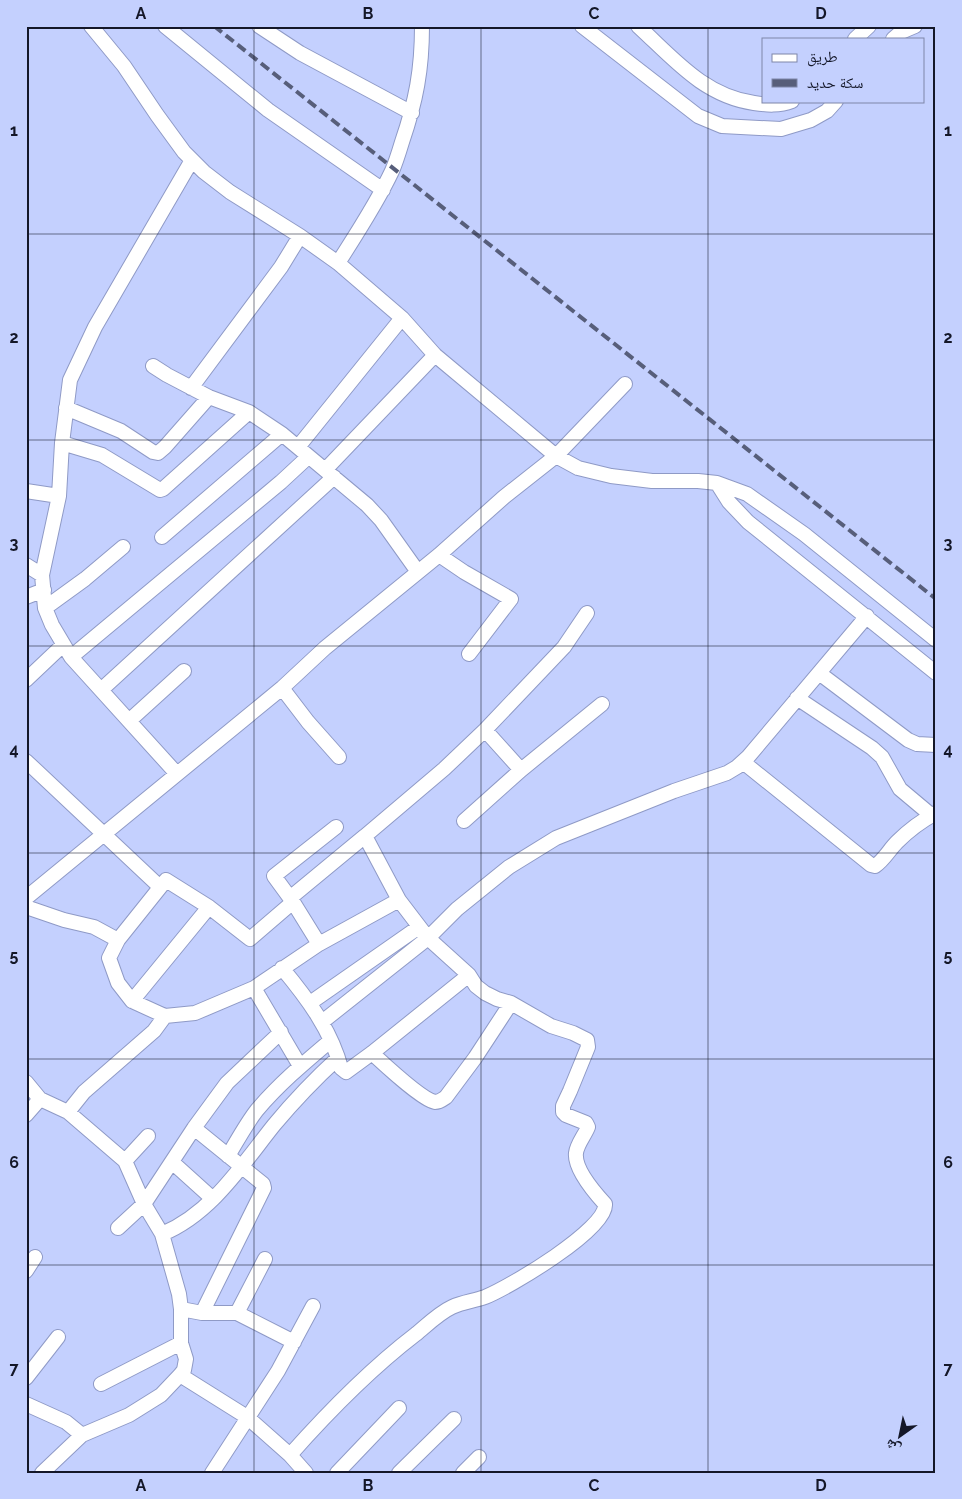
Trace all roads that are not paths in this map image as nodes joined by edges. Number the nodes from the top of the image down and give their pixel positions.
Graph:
1 (91, 26) edge
2 (164, 26) edge
3 (259, 26) edge
4 (422, 26) edge
5 (582, 26) edge
6 (638, 26) edge
7 (870, 26) edge
8 (915, 26) edge
9 (855, 38) edge
10 (894, 38) edge
11 (788, 102) edge
12 (835, 102) edge
13 (412, 113) junction
14 (192, 160) junction
15 (383, 190) junction
16 (300, 236) junction
17 (338, 263) junction
18 (402, 318) junction
19 (435, 355) junction
20 (153, 366) dead end
21 (625, 384) dead end
22 (191, 388) junction
23 (209, 397) junction
24 (66, 408) junction
25 (249, 412) junction
26 (282, 434) junction
27 (62, 443) junction
28 (298, 447) junction
29 (556, 456) junction
30 (308, 457) junction
31 (330, 474) junction
32 (717, 483) junction
33 (26, 491) edge
34 (59, 496) junction
35 (162, 537) dead end
36 (123, 547) dead end
37 (439, 555) junction
38 (26, 565) edge
39 (418, 572) junction
40 (42, 575) junction
41 (44, 590) junction
42 (26, 597) edge
43 (45, 608) junction
44 (587, 613) dead end
45 (867, 616) junction
46 (936, 640) edge
47 (64, 645) junction
48 (469, 654) dead end
49 (71, 657) junction
50 (184, 671) dead end
51 (819, 673) junction
52 (936, 673) edge
53 (26, 680) edge
54 (282, 688) junction
55 (100, 690) junction
56 (797, 698) junction
57 (602, 704) dead end
58 (130, 720) junction
59 (485, 730) junction
60 (936, 745) edge
61 (339, 757) dead end
62 (743, 762) junction
63 (29, 769) edge
64 (521, 770) junction
65 (177, 774) junction
66 (934, 814) edge
67 (464, 821) dead end
68 (336, 827) dead end
69 (105, 834) junction
70 (364, 836) junction
71 (160, 887) junction
72 (26, 898) edge
73 (292, 900) junction
74 (399, 900) junction
75 (26, 907) edge
76 (208, 907) junction
77 (419, 927) junction
78 (428, 938) junction
79 (118, 940) junction
80 (319, 944) junction
81 (282, 968) junction
82 (469, 975) junction
83 (254, 988) junction
84 (132, 1001) junction
85 (310, 1002) junction
86 (511, 1003) junction
87 (165, 1016) junction
88 (322, 1022) junction
89 (281, 1032) junction
90 (330, 1042) junction
91 (372, 1053) junction
92 (338, 1058) junction
93 (300, 1066) junction
94 (26, 1082) edge
95 (40, 1099) junction
96 (68, 1112) junction
97 (26, 1115) edge
98 (194, 1128) junction
99 (148, 1136) dead end
100 (228, 1156) junction
101 (125, 1162) junction
102 (172, 1162) junction
103 (240, 1167) junction
104 (213, 1198) junction
105 (144, 1204) junction
106 (118, 1228) dead end
107 (162, 1234) junction
108 (36, 1257) dead end
109 (265, 1260) dead end
110 (26, 1272) edge
111 (313, 1306) dead end
112 (182, 1309) junction
113 (202, 1313) junction
114 (237, 1313) junction
115 (58, 1337) dead end
116 (294, 1342) junction
117 (181, 1343) junction
118 (180, 1376) junction
119 (26, 1378) edge
120 (101, 1384) dead end
121 (26, 1404) edge
122 (399, 1408) dead end
123 (247, 1417) junction
124 (454, 1418) dead end
125 (82, 1435) junction
126 (290, 1455) junction
127 (479, 1457) dead end
128 (42, 1473) edge
129 (212, 1473) edge
130 (306, 1473) edge
131 (337, 1473) edge
132 (399, 1473) edge
133 (462, 1473) edge

1 - 14 street
2 - 15 street
3 - 13 street
4 - 13 street
5 - 12 street
6 - 11 street
7 - 9 street
8 - 10 street
13 - 15 street
14 - 16 street
14 - 24 street
15 - 17 street
16 - 17 street
16 - 22 street
17 - 18 street
18 - 19 street
18 - 28 street
19 - 29 street
19 - 31 street
20 - 22 street
21 - 29 street
22 - 23 street
23 - 24 street
23 - 25 street
24 - 27 street
25 - 26 street
25 - 27 street
26 - 28 street
26 - 35 street
27 - 34 street
28 - 30 street
29 - 32 street
29 - 37 street
30 - 31 street
30 - 49 street
31 - 39 street
31 - 55 street
32 - 45 street
32 - 46 street
33 - 34 street
34 - 40 street
36 - 43 street
37 - 39 street
37 - 48 street
38 - 40 street
39 - 54 street
40 - 41 street
41 - 42 street
41 - 43 street
43 - 47 street
44 - 59 street
45 - 51 street
45 - 52 street
47 - 49 street
47 - 53 street
49 - 55 street
50 - 58 street
51 - 56 street
51 - 60 street
54 - 61 street
54 - 65 street
55 - 58 street
56 - 62 street
56 - 66 street
57 - 64 street
58 - 65 street
59 - 64 street
59 - 70 street
62 - 66 street
62 - 78 street
63 - 69 street
64 - 67 street
65 - 69 street
68 - 73 street
69 - 71 street
69 - 72 street
70 - 73 street
70 - 74 street
71 - 76 street
71 - 79 street
73 - 76 street
73 - 80 street
74 - 77 street
74 - 80 street
75 - 79 street
76 - 84 street
77 - 78 street
77 - 85 street
78 - 82 street
78 - 88 street
79 - 84 street
80 - 81 street
81 - 83 street
81 - 85 street
82 - 86 street
82 - 91 street
83 - 87 street
83 - 89 street
84 - 87 street
85 - 88 street
86 - 91 street
86 - 126 street
87 - 96 street
88 - 90 street
89 - 93 street
89 - 98 street
90 - 92 street
90 - 93 street
91 - 92 street
92 - 103 street
93 - 100 street
94 - 95 street
95 - 96 street
95 - 97 street
96 - 101 street
98 - 100 street
98 - 102 street
99 - 101 street
100 - 103 street
101 - 105 street
102 - 104 street
102 - 105 street
103 - 104 street
103 - 113 street
104 - 107 street
105 - 106 street
105 - 107 street
107 - 112 street
108 - 110 street
109 - 114 street
111 - 116 street
112 - 113 street
112 - 117 street
113 - 114 street
114 - 116 street
115 - 119 street
116 - 123 street
117 - 118 street
117 - 120 street
118 - 123 street
118 - 125 street
121 - 125 street
122 - 131 street
123 - 126 street
123 - 129 street
124 - 132 street
125 - 128 street
126 - 130 street
127 - 133 street

